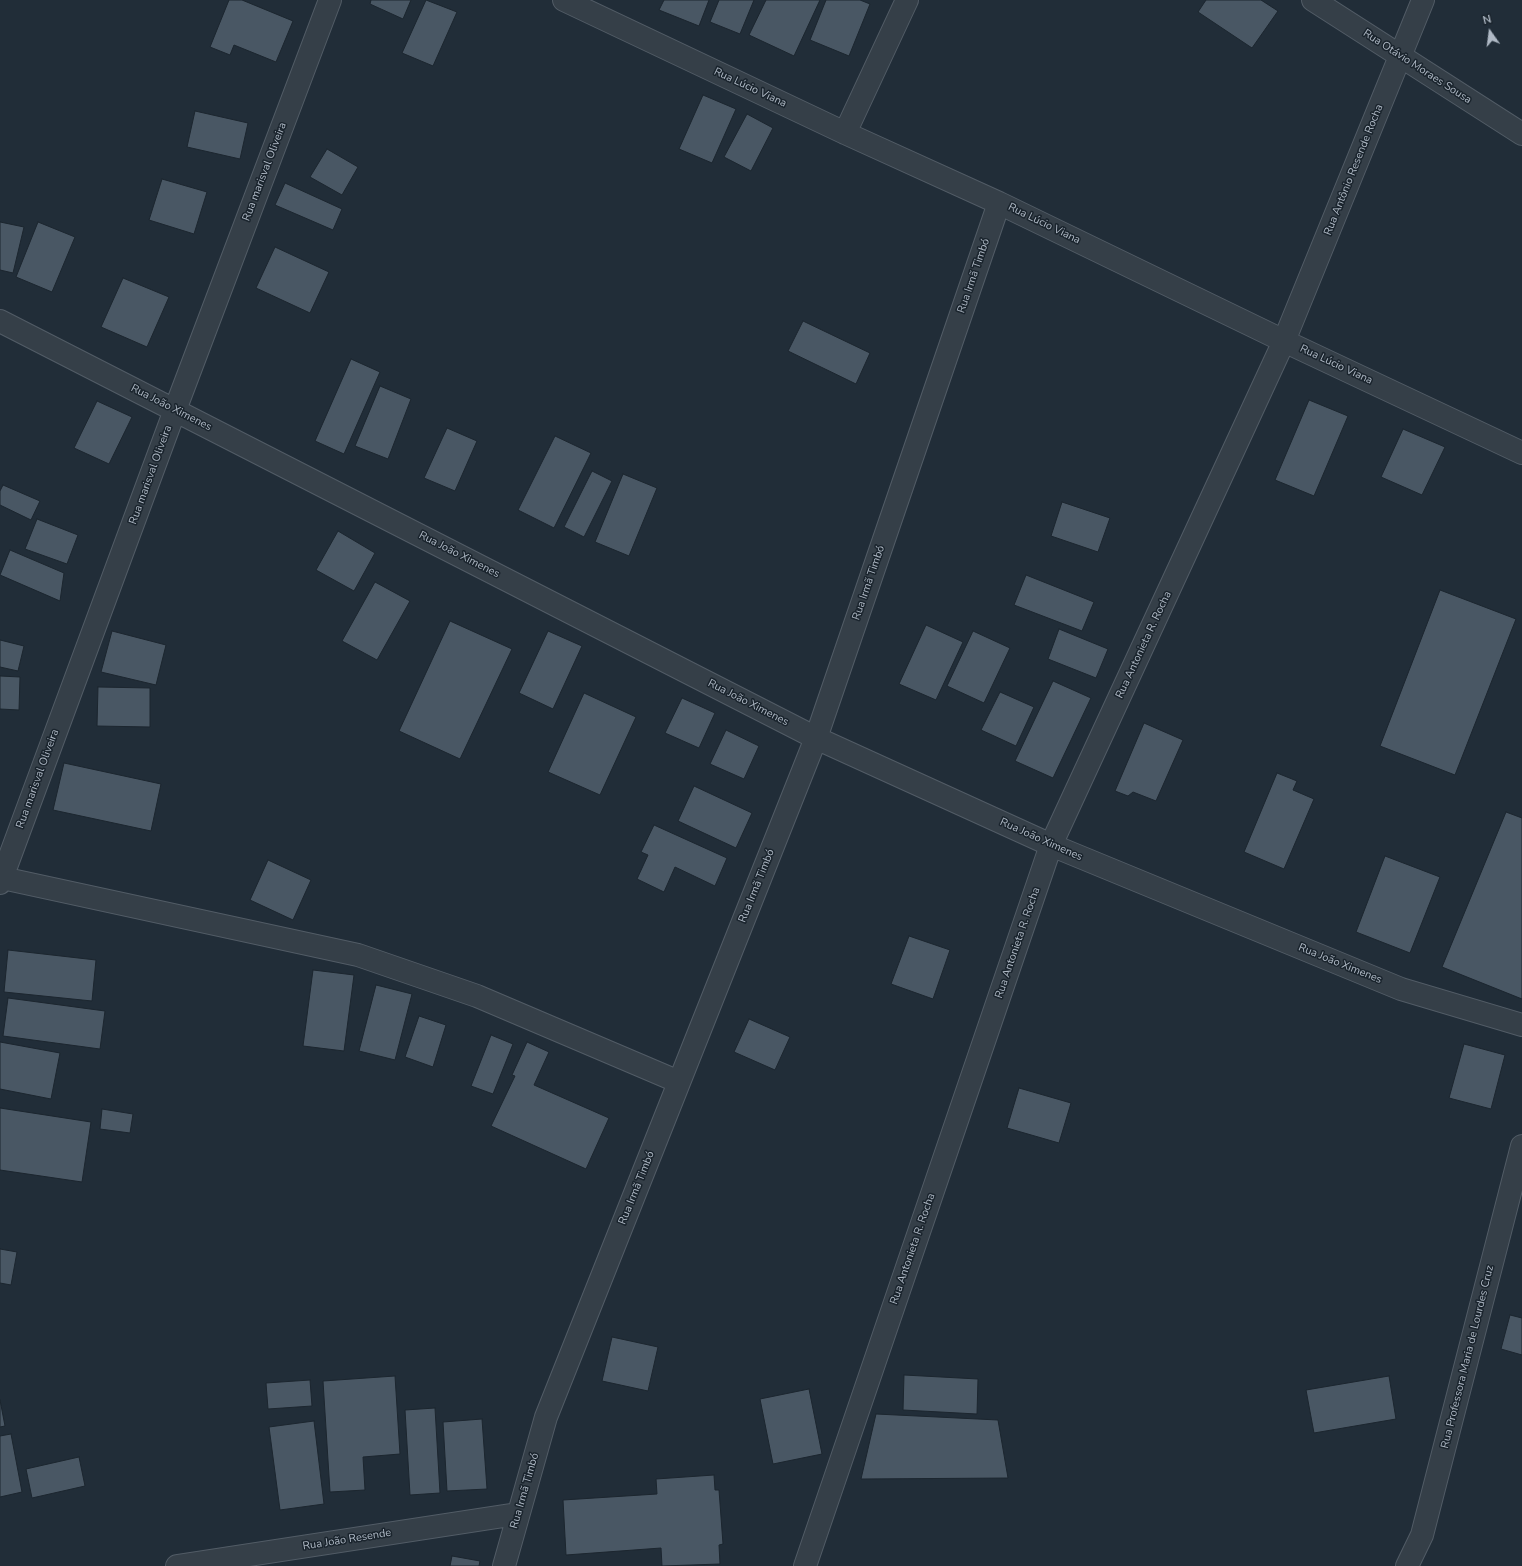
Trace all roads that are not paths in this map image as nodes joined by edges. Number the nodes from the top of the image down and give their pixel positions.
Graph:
1 (330, 0) edge
2 (564, 0) edge
3 (907, 0) edge
4 (1313, 0) edge
5 (1423, 0) edge
6 (1400, 57) junction
7 (845, 133) junction
8 (1522, 134) edge
9 (999, 202) junction
10 (0, 320) edge
11 (1284, 341) junction
12 (175, 410) junction
13 (1522, 453) edge
14 (816, 738) junction
15 (1051, 845) junction
16 (1, 881) edge
17 (1522, 1025) edge
18 (679, 1082) junction
19 (1522, 1146) edge
20 (518, 1514) junction
21 (177, 1566) edge
22 (504, 1566) edge
23 (805, 1566) edge
24 (1407, 1566) edge

1 - 12 street, Rua marisval Oliveira
2 - 7 street, Rua Lúcio Viana
3 - 7 street
4 - 6 street, Rua Otávio Moraes Sousa
5 - 6 street, Rua Antônio Resende Rocha
6 - 8 street, Rua Otávio Moraes Sousa
6 - 11 street, Rua Antônio Resende Rocha
7 - 9 street, Rua Lúcio Viana
9 - 11 street, Rua Lúcio Viana
9 - 14 street, Rua Irmã Timbó
10 - 12 street, Rua João Ximenes
11 - 13 street, Rua Lúcio Viana
11 - 15 street, Rua Antonieta R. Rocha
12 - 14 street, Rua João Ximenes
12 - 16 street, Rua marisval Oliveira
14 - 15 street, Rua João Ximenes
14 - 18 street, Rua Irmã Timbó
15 - 17 street, Rua João Ximenes
15 - 23 street, Rua Antonieta R. Rocha
16 - 18 street
18 - 20 street, Rua Irmã Timbó
19 - 24 street, Rua Professora Maria de Lourdes Cruz
20 - 21 street, Rua João Resende
20 - 22 street, Rua Irmã Timbó

